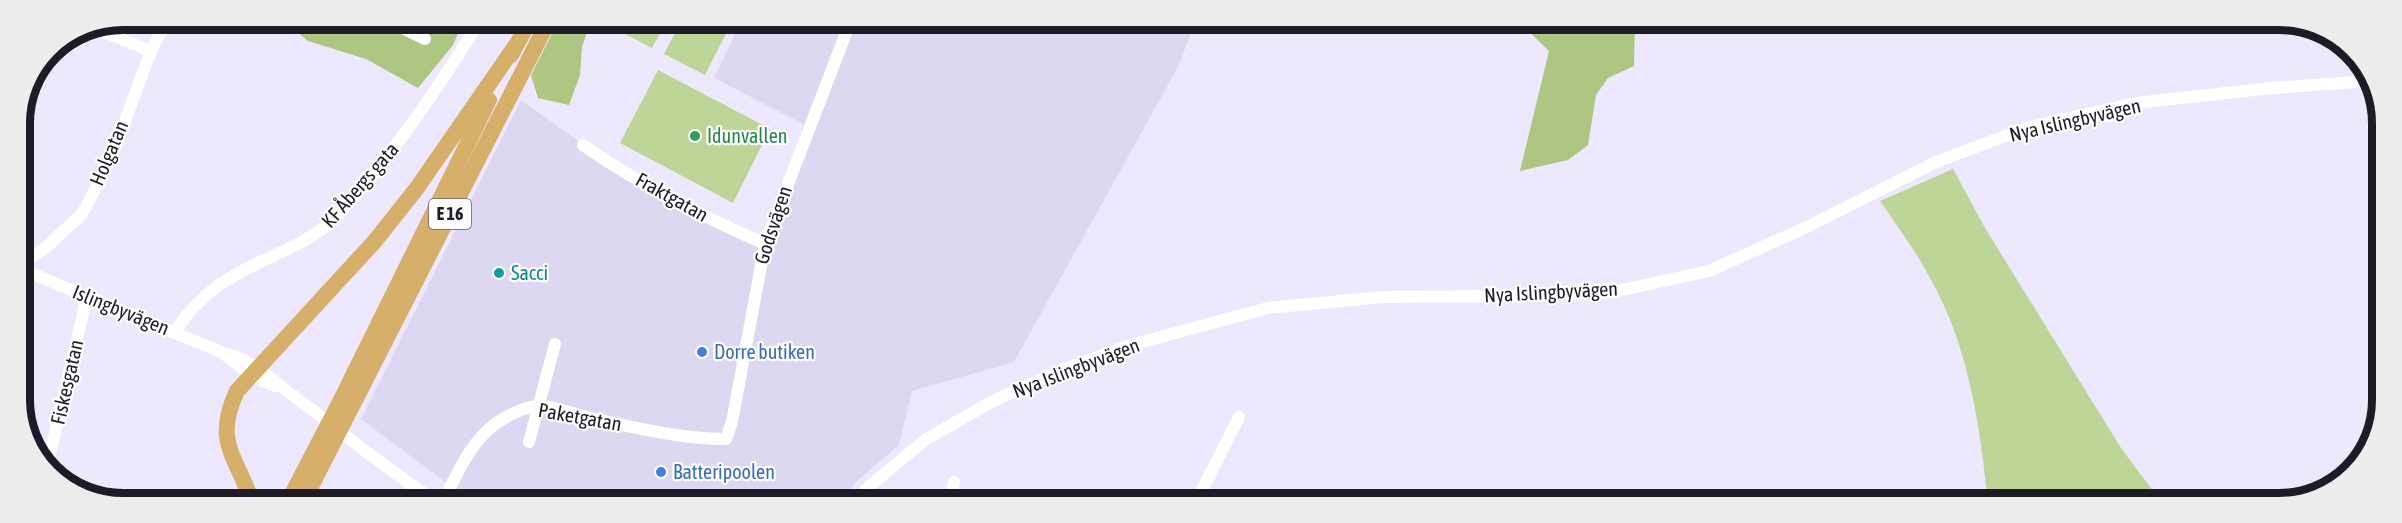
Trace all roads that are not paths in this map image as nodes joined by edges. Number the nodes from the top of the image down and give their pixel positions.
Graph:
1 (162, 30) edge
2 (407, 30) edge
3 (474, 30) edge
4 (524, 30) edge
5 (544, 30) edge
6 (847, 30) edge
7 (106, 32) edge
8 (425, 39) dead end
9 (516, 45) junction
10 (151, 51) junction
11 (2362, 82) edge
12 (584, 145) dead end
13 (765, 244) junction
14 (30, 258) edge
15 (30, 273) edge
16 (87, 297) junction
17 (175, 331) junction
18 (555, 344) dead end
19 (255, 371) junction
20 (346, 404) junction
21 (538, 406) junction
22 (1239, 417) dead end
23 (726, 439) joint
24 (529, 442) dead end
25 (324, 447) junction
26 (49, 456) edge
27 (954, 482) dead end
28 (248, 493) edge
29 (294, 493) edge
30 (310, 493) edge
31 (425, 493) edge
32 (442, 493) edge
33 (863, 493) edge
34 (952, 493) edge
35 (1201, 493) edge

1 - 10 street, Holgatan
2 - 8 street
3 - 17 street, KF Åbergs gata
4 - 9 highway, E 16
5 - 20 highway, E 16
6 - 13 street, Godsvägen
7 - 10 street
9 - 19 highway
9 - 20 highway, E 16
10 - 14 street, Holgatan
11 - 33 street, Nya Islingbyvägen
12 - 13 street, Fraktgatan
13 - 23 street, Godsvägen
15 - 16 street, Islingbyvägen
16 - 17 street, Islingbyvägen
16 - 26 street, Fiskesgatan
17 - 19 street, Islingbyvägen
18 - 21 street
19 - 28 highway
19 - 31 street, Islingbyvägen
20 - 25 highway, E 16
21 - 23 street, Paketgatan
21 - 24 street
21 - 32 street, Paketgatan
22 - 35 street
25 - 29 highway, E 16
25 - 30 highway, E 16
27 - 34 street

